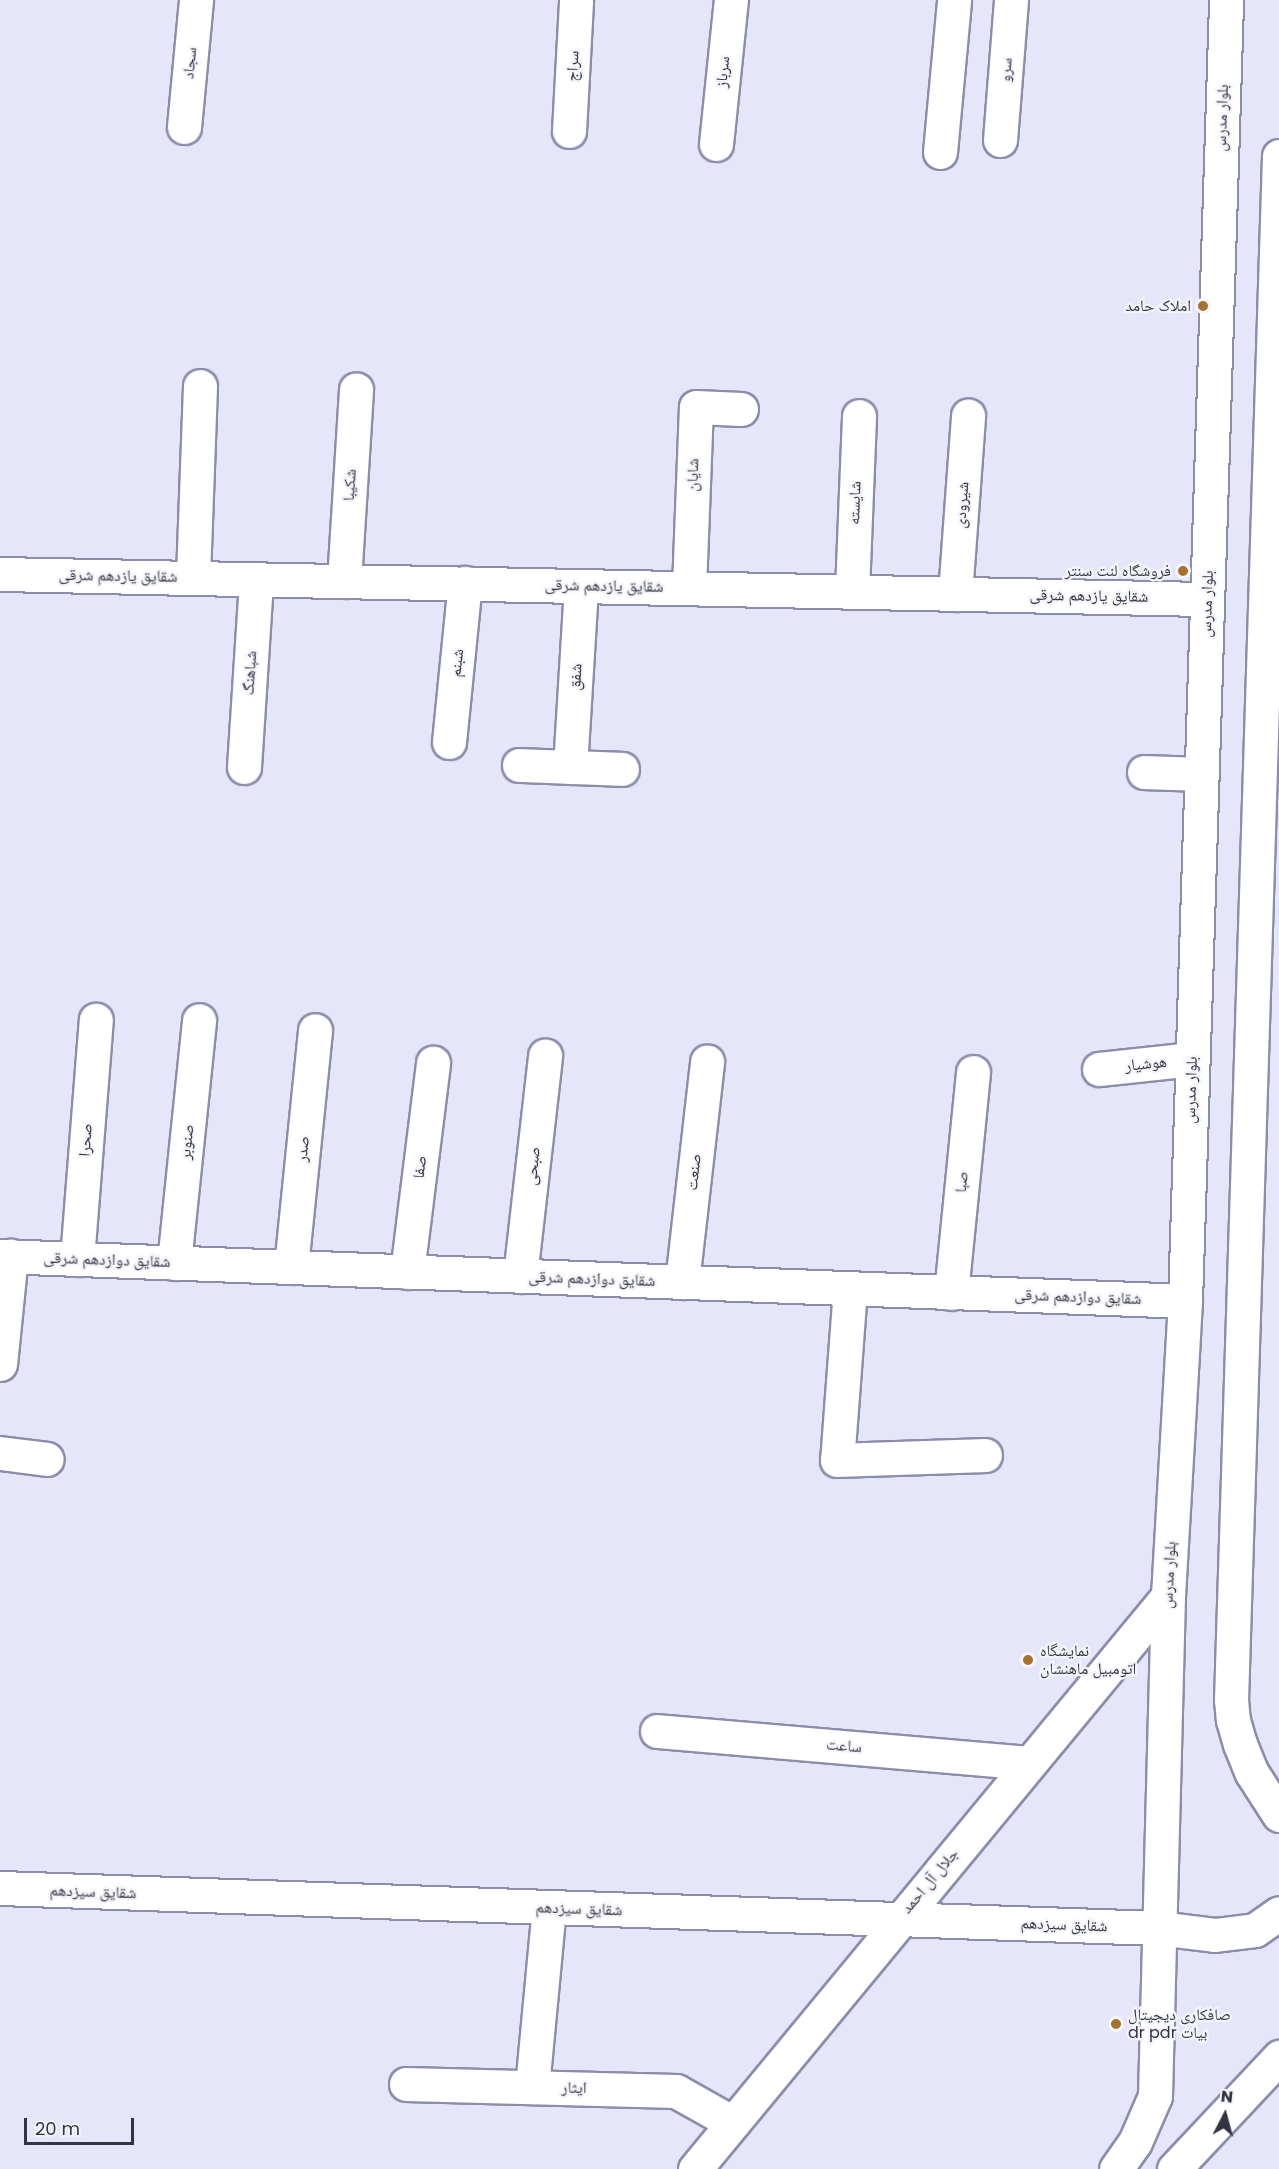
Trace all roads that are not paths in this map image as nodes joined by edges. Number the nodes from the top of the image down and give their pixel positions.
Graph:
1 (196, 0) edge
2 (576, 0) edge
3 (731, 0) edge
4 (954, 0) edge
5 (1011, 0) edge
6 (1226, 0) edge
7 (184, 127) dead end
8 (569, 131) dead end
9 (1000, 140) dead end
10 (716, 144) dead end
11 (940, 152) dead end
12 (1279, 156) edge
13 (200, 386) dead end
14 (356, 389) dead end
15 (741, 409) dead end
16 (968, 415) dead end
17 (859, 416) dead end
18 (0, 574) edge
19 (193, 577) junction
20 (256, 579) junction
21 (344, 581) junction
22 (465, 583) junction
23 (581, 586) junction
24 (689, 588) junction
25 (852, 591) junction
26 (955, 594) junction
27 (1207, 599) junction
28 (449, 742) dead end
29 (519, 765) dead end
30 (244, 767) dead end
31 (570, 767) junction
32 (622, 769) dead end
33 (1144, 772) dead end
34 (1201, 774) junction
35 (96, 1020) dead end
36 (199, 1020) dead end
37 (315, 1030) dead end
38 (545, 1055) dead end
39 (1192, 1059) junction
40 (706, 1061) dead end
41 (433, 1063) dead end
42 (1099, 1069) dead end
43 (973, 1072) dead end
44 (6, 1256) edge
45 (77, 1259) junction
46 (174, 1263) junction
47 (291, 1267) junction
48 (407, 1272) junction
49 (520, 1276) junction
50 (682, 1282) junction
51 (850, 1289) junction
52 (951, 1293) junction
53 (1185, 1301) junction
54 (0, 1364) edge
55 (0, 1453) edge
56 (984, 1455) dead end
57 (47, 1459) dead end
58 (1168, 1596) junction
59 (657, 1731) dead end
60 (1030, 1763) junction
61 (1275, 1803) edge
62 (0, 1888) edge
63 (549, 1908) junction
64 (1279, 1913) edge
65 (898, 1921) junction
66 (1158, 1928) junction
67 (1279, 2057) edge
68 (406, 2084) dead end
69 (532, 2087) junction
70 (733, 2123) junction
71 (695, 2169) edge
72 (1116, 2169) edge
73 (1174, 2169) edge

1 - 7 street, سجاد
2 - 8 street, سراج
3 - 10 street, سرباز
4 - 11 street
5 - 9 street, سرو
6 - 27 street, بلوار مدرس
12 - 61 street
13 - 19 street
14 - 21 street, شکیبا
15 - 24 street, شایان
16 - 26 street, شیرودی
17 - 25 street, شایسته
18 - 19 street, شقایق یازدهم شرقی
19 - 20 street, شقایق یازدهم شرقی
20 - 21 street, شقایق یازدهم شرقی
20 - 30 street, شباهنگ
21 - 22 street, شقایق یازدهم شرقی
22 - 23 street, شقایق یازدهم شرقی
22 - 28 street, شبنم
23 - 24 street, شقایق یازدهم شرقی
23 - 31 street, شفق
24 - 25 street, شقایق یازدهم شرقی
25 - 26 street, شقایق یازدهم شرقی
26 - 27 street, شقایق یازدهم شرقی
27 - 34 street, بلوار مدرس
29 - 31 street
31 - 32 street
33 - 34 street
34 - 39 street, بلوار مدرس
35 - 45 street, صحرا
36 - 46 street, صنوبر
37 - 47 street, صدر
38 - 49 street, صبحی
39 - 42 street, هوشیار
39 - 53 street, بلوار مدرس
40 - 50 street, صنعت
41 - 48 street, صفا
43 - 52 street, صبا
44 - 45 street, شقایق دوازدهم شرقی
44 - 54 street
45 - 46 street, شقایق دوازدهم شرقی
46 - 47 street, شقایق دوازدهم شرقی
47 - 48 street, شقایق دوازدهم شرقی
48 - 49 street, شقایق دوازدهم شرقی
49 - 50 street, شقایق دوازدهم شرقی
50 - 51 street, شقایق دوازدهم شرقی
51 - 52 street, شقایق دوازدهم شرقی
51 - 56 street
52 - 53 street, شقایق دوازدهم شرقی
53 - 58 street, بلوار مدرس
55 - 57 street
58 - 60 street, جلال آل احمد
58 - 66 street, بلوار مدرس
59 - 60 street, ساعت
60 - 65 street, جلال آل احمد
62 - 63 street, شقایق سیزدهم
63 - 65 street, شقایق سیزدهم
63 - 69 street
64 - 66 street, شقایق سیزدهم
65 - 66 street, شقایق سیزدهم
65 - 70 street, جلال آل احمد
66 - 72 street, بلوار مدرس
67 - 73 street
68 - 69 street, ایثار
69 - 70 street, ایثار
70 - 71 street, جلال آل احمد

